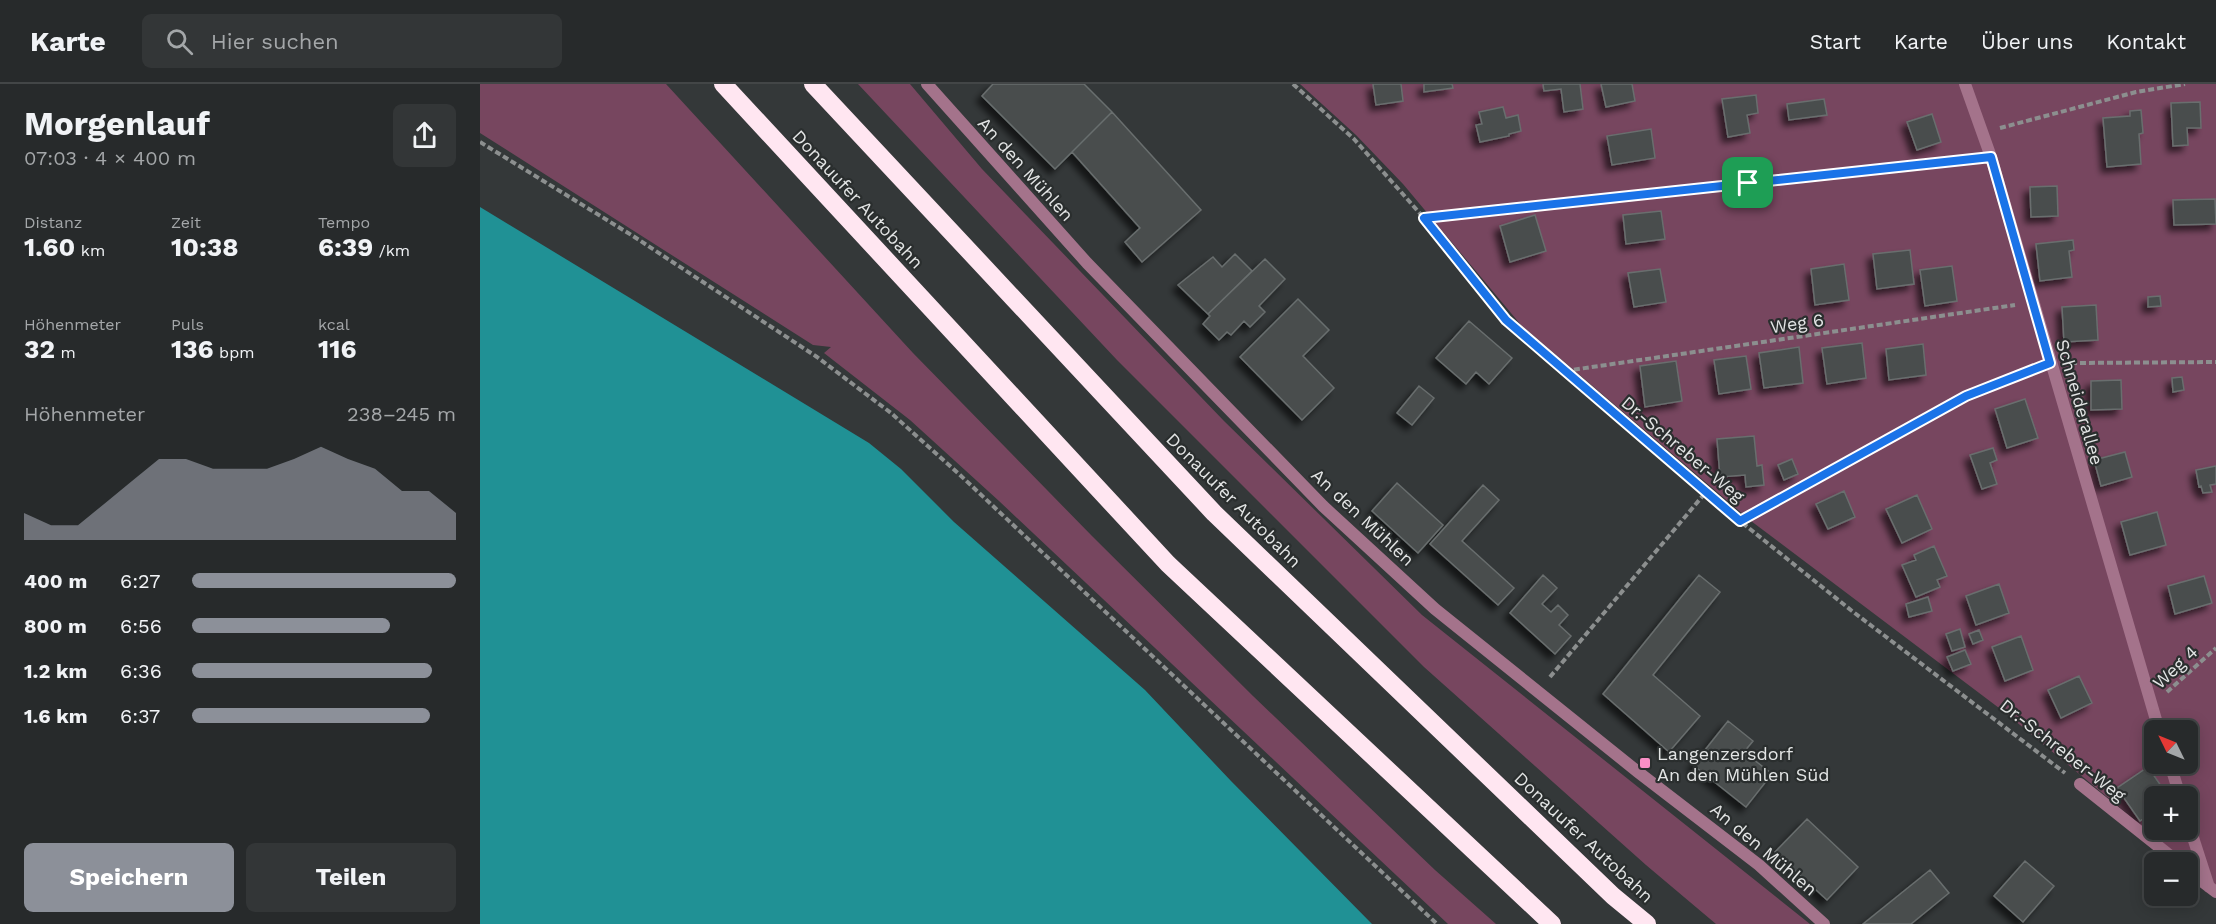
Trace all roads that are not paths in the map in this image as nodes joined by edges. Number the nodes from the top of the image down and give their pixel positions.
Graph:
1 (723, 84) edge
2 (813, 84) edge
3 (927, 84) edge
4 (1965, 84) edge
5 (2156, 720) edge
6 (2080, 784) road end
7 (2194, 840) edge
8 (2165, 852) edge
9 (2198, 879) edge
10 (2212, 890) edge
11 (1552, 924) edge
12 (1647, 924) edge
13 (1824, 924) edge

1 - 11 highway, Donauufer Autobahn
2 - 12 highway, Donauufer Autobahn
3 - 13 street, An den Mühlen
4 - 5 street, Schneiderallee
6 - 8 street, Dr.-Schreber-Weg
7 - 10 street
9 - 10 street

